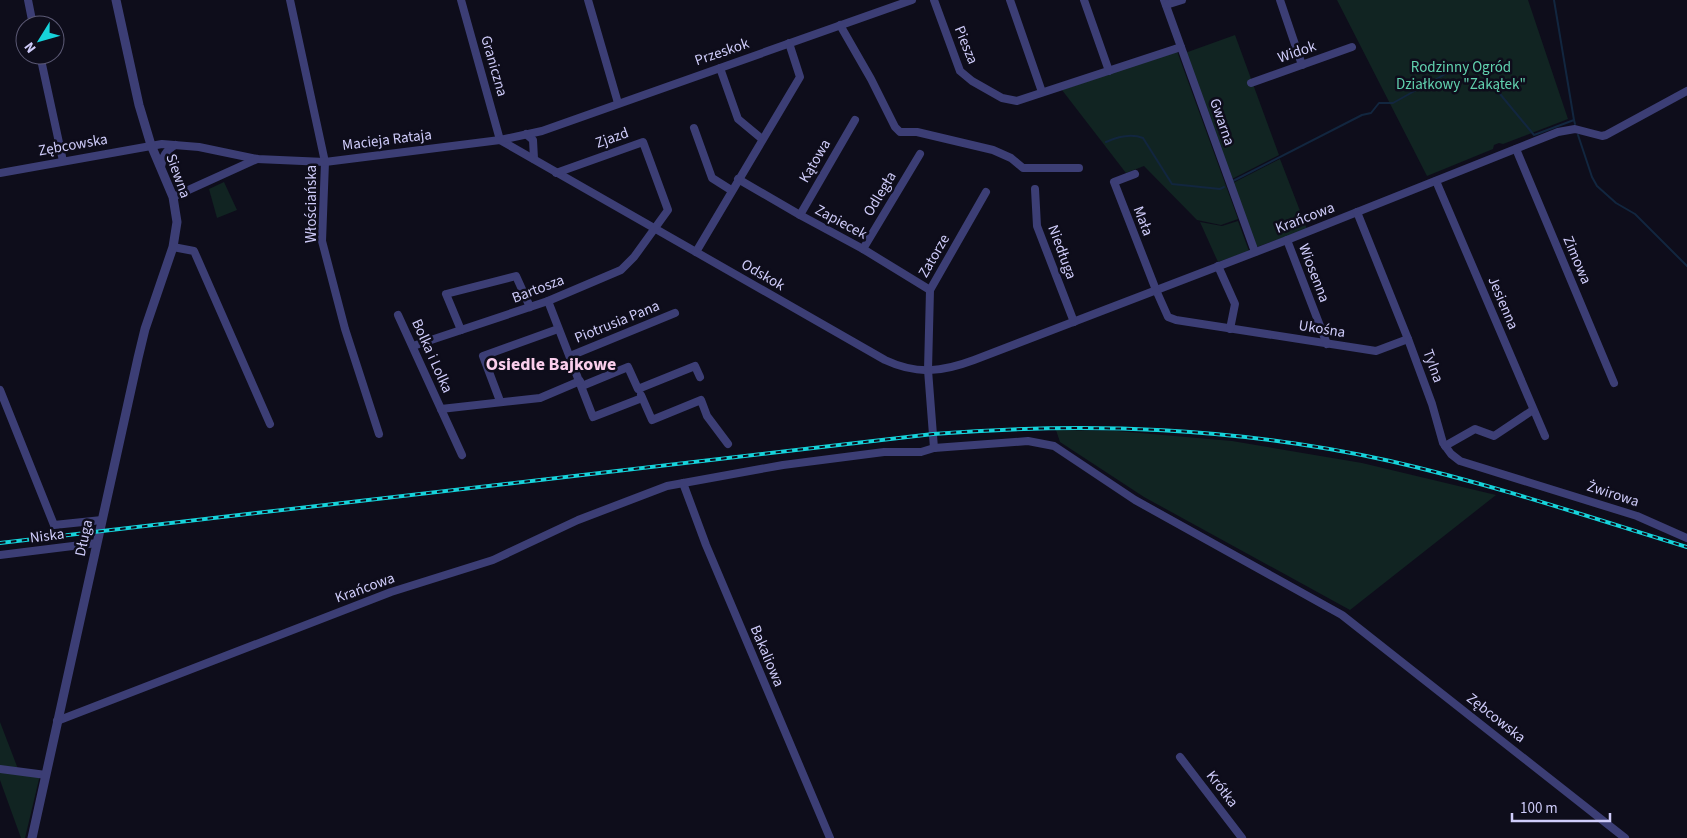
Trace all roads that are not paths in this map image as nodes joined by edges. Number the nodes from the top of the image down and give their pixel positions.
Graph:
1 (28, 0) edge
2 (116, 0) edge
3 (290, 0) edge
4 (461, 0) edge
5 (588, 0) edge
6 (912, 0) edge
7 (934, 0) edge
8 (1010, 0) edge
9 (1084, 0) edge
10 (1182, 0) edge
11 (1280, 0) edge
12 (1165, 3) edge
13 (31, 15) edge
14 (840, 25) junction
15 (789, 44) junction
16 (1181, 47) junction
17 (1352, 47) dead end
18 (1302, 64) junction
19 (42, 65) edge
20 (720, 68) junction
21 (1109, 71) junction
22 (1251, 83) dead end
23 (1687, 91) edge
24 (1042, 92) junction
25 (618, 103) junction
26 (855, 120) dead end
27 (694, 128) dead end
28 (542, 131) junction
29 (522, 135) junction
30 (762, 139) junction
31 (500, 140) junction
32 (151, 145) junction
33 (175, 145) junction
34 (533, 146) junction
35 (1516, 149) junction
36 (519, 151) junction
37 (920, 154) dead end
38 (257, 159) junction
39 (534, 159) junction
40 (63, 161) junction
41 (325, 162) junction
42 (161, 167) junction
43 (1079, 168) dead end
44 (0, 173) edge
45 (556, 173) junction
46 (1135, 174) dead end
47 (738, 179) junction
48 (1436, 181) junction
49 (1035, 189) dead end
50 (731, 190) junction
51 (986, 192) dead end
52 (173, 197) junction
53 (1357, 212) junction
54 (800, 215) junction
55 (654, 228) junction
56 (1287, 240) junction
57 (173, 246) junction
58 (863, 249) junction
59 (696, 252) junction
60 (1254, 252) junction
61 (1218, 266) junction
62 (930, 290) junction
63 (1156, 290) junction
64 (548, 301) junction
65 (530, 307) junction
66 (675, 313) dead end
67 (398, 315) dead end
68 (1074, 322) junction
69 (558, 329) junction
70 (1230, 329) junction
71 (461, 330) junction
72 (1408, 339) junction
73 (1327, 344) junction
74 (412, 346) junction
75 (570, 356) junction
76 (928, 370) junction
77 (700, 377) dead end
78 (1614, 383) dead end
79 (581, 384) junction
80 (638, 388) junction
81 (0, 390) edge
82 (642, 398) junction
83 (500, 401) junction
84 (441, 409) junction
85 (1533, 410) junction
86 (270, 424) dead end
87 (379, 434) dead end
88 (1544, 436) dead end
89 (728, 444) dead end
90 (1445, 446) junction
91 (934, 448) junction
92 (462, 456) dead end
93 (1528, 482) joint
94 (683, 483) junction
95 (102, 520) junction
96 (1687, 538) edge
97 (97, 544) junction
98 (0, 555) edge
99 (57, 722) junction
100 (1180, 757) dead end
101 (0, 769) edge
102 (46, 775) junction
103 (32, 838) edge
104 (830, 838) edge
105 (1242, 838) edge
106 (1625, 838) edge

1 - 13 street
2 - 32 street, Siewna
3 - 41 street, Włościańska
4 - 31 street, Graniczna
5 - 25 street
6 - 14 street, Przeskok
7 - 24 street, Piesza
8 - 24 street
9 - 21 street
10 - 12 street
11 - 18 street
12 - 16 street, Gwarna
14 - 15 street, Przeskok
14 - 43 street
15 - 20 street, Przeskok
15 - 30 street
16 - 21 street, Piesza
16 - 60 street, Gwarna
17 - 18 street, Widok
18 - 22 street, Widok
19 - 40 street
20 - 25 street, Przeskok
20 - 30 street
21 - 24 street, Piesza
23 - 35 street, Krańcowa
25 - 28 street, Przeskok
26 - 54 street, Kątowa
27 - 50 street
28 - 29 street, Przeskok
28 - 34 street
29 - 31 street, Macieja Rataja
29 - 34 street
29 - 36 street
30 - 47 street
31 - 36 street
31 - 41 street, Macieja Rataja
32 - 33 street, Macieja Rataja
32 - 40 street, Zębcowska
32 - 42 street, Siewna
33 - 38 street, Macieja Rataja
33 - 42 street
34 - 36 street
34 - 39 street
35 - 48 street, Krańcowa
35 - 78 street, Zimowa
36 - 39 street, Odskok
37 - 58 street, Odległa
38 - 41 street, Macieja Rataja
38 - 52 street, Macieja Rataja
39 - 45 street, Odskok
40 - 44 street, Zębcowska
41 - 87 street, Włościańska
42 - 52 street, Siewna
45 - 55 street, Odskok
45 - 55 street, Zjazd
46 - 63 street, Mała
47 - 50 street
47 - 54 street, Zapiecek
48 - 53 street, Krańcowa
48 - 85 street, Jesienna
49 - 68 street, Niedługa
50 - 59 street
51 - 62 street, Zatorze
52 - 57 street, Siewna
53 - 56 street, Krańcowa
53 - 72 street, Tylna
54 - 58 street, Zapiecek
55 - 59 street, Odskok
55 - 64 street, Bartosza
56 - 60 street, Krańcowa
56 - 73 street, Wiosenna
57 - 86 street
57 - 95 street, Długa
58 - 62 street, Zapiecek
59 - 76 street, Odskok
60 - 61 street, Krańcowa
61 - 63 street, Krańcowa
61 - 70 street
62 - 76 street, Zatorze
63 - 68 street, Krańcowa
63 - 70 street, Ukośna
64 - 65 street, Bartosza
64 - 69 street
65 - 71 street, Bartosza
65 - 71 street
66 - 75 street, Piotrusia Pana
67 - 74 street, Bolka i Lolka
68 - 76 street, Krańcowa
69 - 75 street
69 - 83 street
70 - 73 street, Ukośna
71 - 74 street, Bartosza
72 - 73 street, Ukośna
72 - 90 street, Tylna
74 - 84 street, Bolka i Lolka
75 - 79 street
76 - 91 street
77 - 80 street
79 - 80 street, Bolka i Lolka
79 - 82 street
79 - 83 street, Bolka i Lolka
80 - 82 street
81 - 95 street
82 - 89 street
83 - 84 street, Bolka i Lolka
84 - 92 street, Bolka i Lolka
85 - 88 street, Jesienna
85 - 90 street
90 - 93 street, Tylna
91 - 94 street, Krańcowa
91 - 106 street, Zębcowska
93 - 96 street, Żwirowa
94 - 99 street, Krańcowa
94 - 104 street, Bakaliowa
95 - 97 street, Długa
97 - 98 street, Niska
97 - 99 street, Długa
99 - 102 street, Długa
100 - 105 street, Krótka
101 - 102 street
102 - 103 street, Długa

